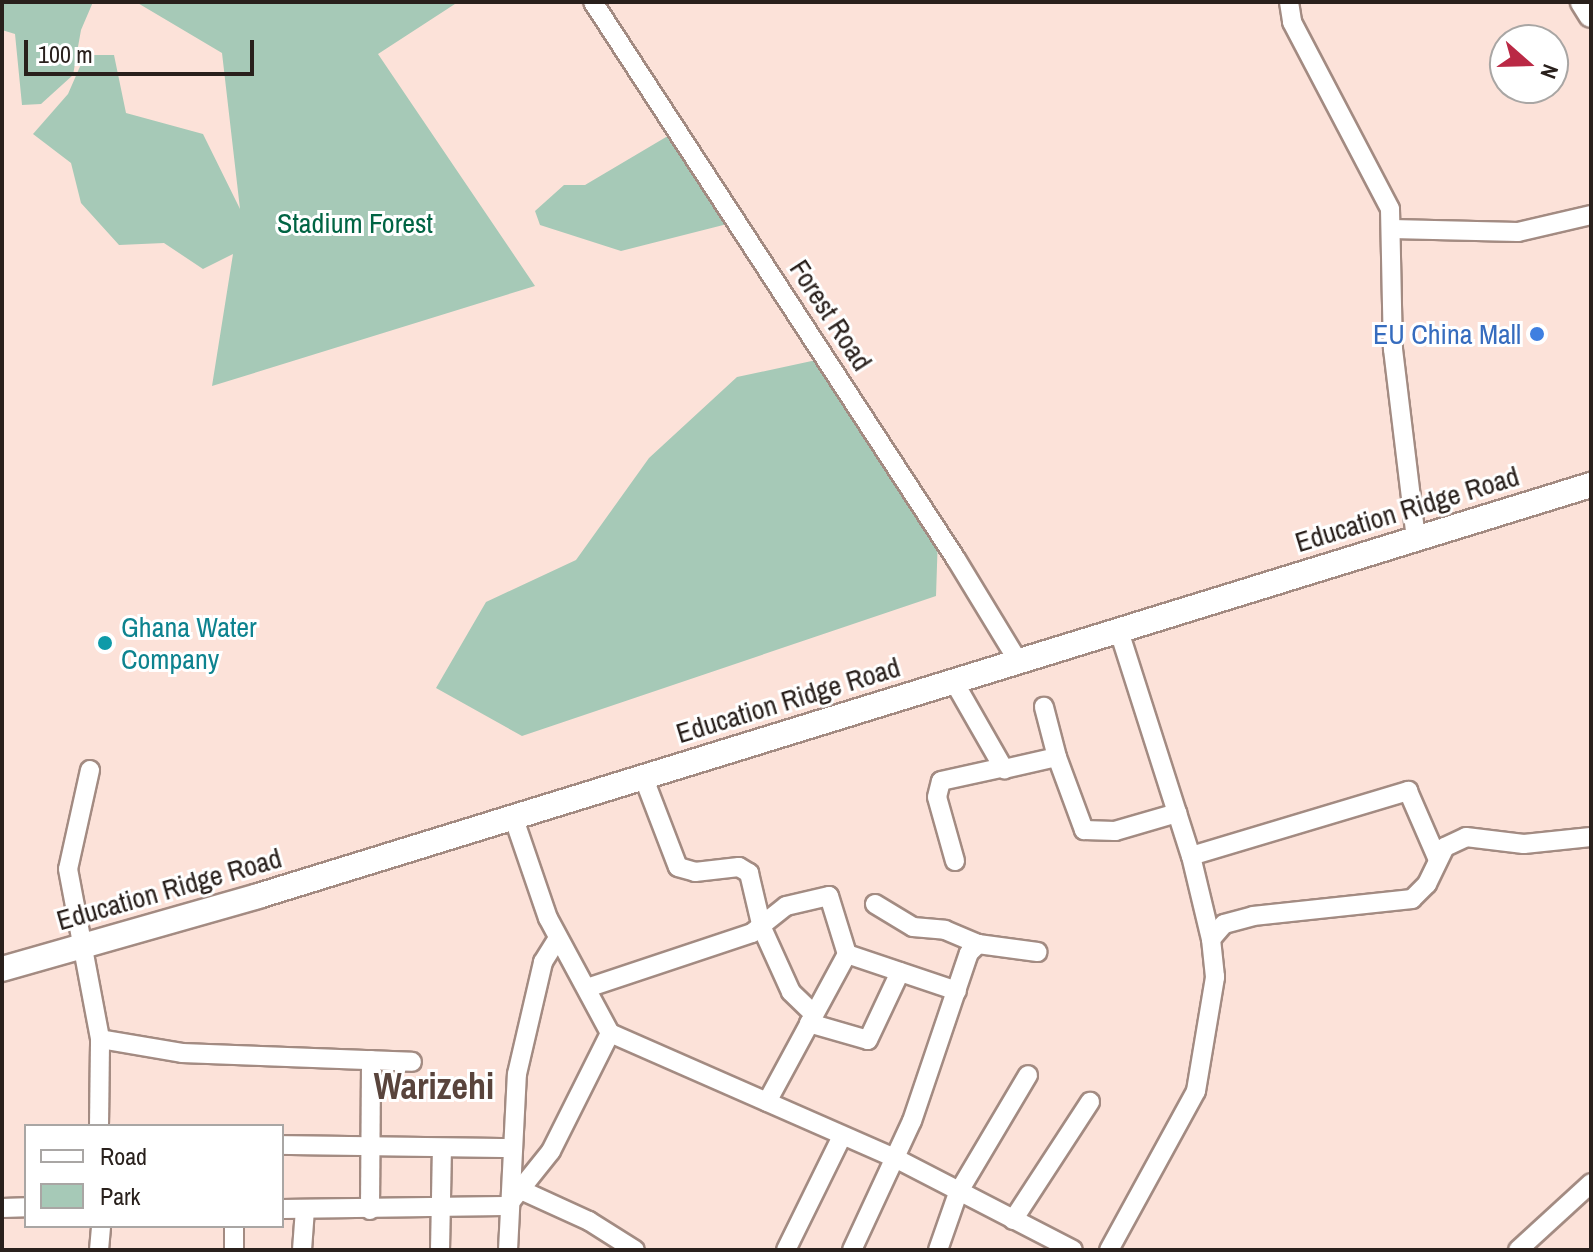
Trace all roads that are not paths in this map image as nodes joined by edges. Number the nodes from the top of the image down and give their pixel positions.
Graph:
1 (593, 2) edge
2 (1289, 2) edge
3 (1583, 2) edge
4 (1591, 15) edge
5 (1591, 215) edge
6 (1392, 229) junction
7 (1591, 485) edge
8 (1416, 539) junction
9 (1119, 631) junction
10 (1018, 661) junction
11 (953, 680) junction
12 (1044, 707) dead end
13 (1057, 757) junction
14 (1000, 768) junction
15 (90, 770) dead end
16 (643, 776) junction
17 (1177, 813) junction
18 (513, 816) junction
19 (1591, 837) edge
20 (1191, 856) junction
21 (1438, 860) junction
22 (955, 861) dead end
23 (875, 904) dead end
24 (762, 928) junction
25 (558, 938) junction
26 (1211, 939) junction
27 (978, 944) junction
28 (82, 945) junction
29 (1037, 952) dead end
30 (847, 954) junction
31 (2, 969) edge
32 (900, 972) junction
33 (587, 988) junction
34 (957, 991) junction
35 (811, 1018) junction
36 (610, 1033) junction
37 (100, 1039) junction
38 (371, 1060) junction
39 (412, 1062) dead end
40 (1028, 1075) dead end
41 (767, 1102) junction
42 (1090, 1102) dead end
43 (99, 1124) edge
44 (842, 1136) junction
45 (284, 1145) edge
46 (370, 1146) junction
47 (511, 1148) junction
48 (442, 1150) junction
49 (895, 1158) junction
50 (1591, 1183) edge
51 (521, 1190) junction
52 (958, 1193) junction
53 (507, 1206) junction
54 (24, 1207) edge
55 (439, 1207) junction
56 (2, 1208) edge
57 (284, 1209) edge
58 (305, 1209) junction
59 (370, 1210) junction
60 (1013, 1220) junction
61 (101, 1228) edge
62 (234, 1228) edge
63 (99, 1250) edge
64 (234, 1250) edge
65 (302, 1250) edge
66 (440, 1250) edge
67 (508, 1250) edge
68 (635, 1250) edge
69 (786, 1250) edge
70 (852, 1250) edge
71 (938, 1250) edge
72 (1073, 1250) edge
73 (1109, 1250) edge
74 (1518, 1250) edge

1 - 10 street, Forest Road
2 - 6 street
3 - 4 street
5 - 6 street
6 - 8 street
7 - 8 street, Education Ridge Road
8 - 9 street, Education Ridge Road
9 - 10 street, Education Ridge Road
9 - 17 street
10 - 11 street, Education Ridge Road
11 - 14 street
11 - 16 street, Education Ridge Road
12 - 13 street
13 - 14 street
13 - 17 street
14 - 22 street
15 - 28 street
16 - 18 street, Education Ridge Road
16 - 24 street
17 - 20 street
18 - 25 street
18 - 28 street, Education Ridge Road
19 - 21 street
20 - 21 street
20 - 26 street
21 - 26 street
23 - 27 street
24 - 30 street
24 - 33 street
24 - 35 street
25 - 33 street
25 - 47 street
26 - 73 street
27 - 29 street
27 - 34 street
28 - 31 street, Education Ridge Road
28 - 37 street
30 - 32 street
30 - 35 street
32 - 34 street
32 - 35 street
33 - 36 street
34 - 49 street
35 - 41 street
36 - 41 street
36 - 51 street
37 - 38 street
37 - 43 street
38 - 39 street
38 - 46 street
40 - 52 street
41 - 44 street
42 - 60 street
44 - 49 street
44 - 69 street
45 - 46 street
46 - 48 street
46 - 59 street
47 - 48 street
47 - 53 street
48 - 55 street
49 - 52 street
49 - 70 street
50 - 74 street
51 - 53 street
51 - 68 street
52 - 60 street
52 - 71 street
53 - 55 street
53 - 67 street
54 - 56 street
55 - 59 street
55 - 66 street
57 - 58 street
58 - 59 street
58 - 65 street
60 - 72 street
61 - 63 street
62 - 64 street

